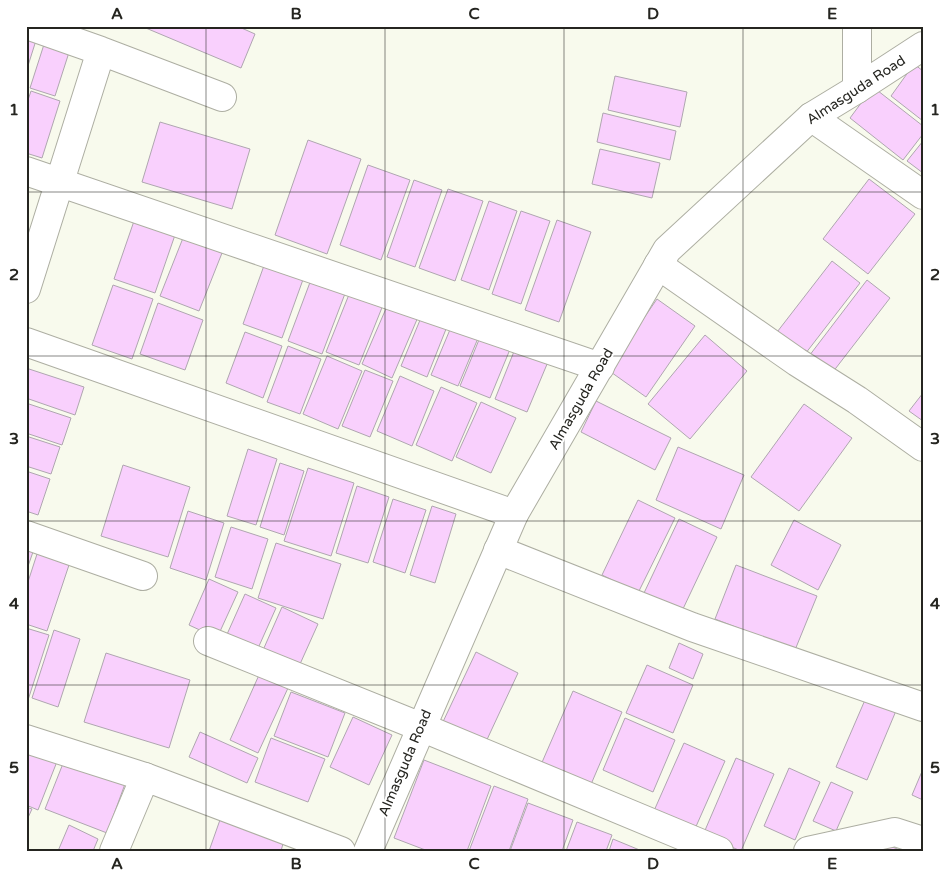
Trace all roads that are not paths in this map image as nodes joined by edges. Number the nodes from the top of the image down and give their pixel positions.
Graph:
1 (30, 26) edge
2 (857, 26) edge
3 (923, 46) edge
4 (101, 51) junction
5 (857, 90) junction
6 (222, 97) dead end
7 (811, 117) junction
8 (26, 171) edge
9 (61, 182) junction
10 (923, 195) edge
11 (658, 265) junction
12 (26, 289) edge
13 (26, 342) edge
14 (600, 367) junction
15 (923, 447) edge
16 (514, 514) junction
17 (26, 535) edge
18 (498, 550) junction
19 (143, 576) dead end
20 (208, 641) dead end
21 (923, 707) edge
22 (421, 727) junction
23 (26, 739) edge
24 (145, 777) junction
25 (923, 842) edge
26 (114, 851) edge
27 (341, 851) edge
28 (368, 851) edge
29 (719, 851) edge
30 (808, 851) edge

1 - 4 street
2 - 5 street
3 - 5 street, Almasguda Road
4 - 6 street
4 - 9 street
5 - 7 street, Almasguda Road
7 - 10 street
7 - 11 street, Almasguda Road
8 - 9 street
9 - 12 street
9 - 14 street
11 - 14 street, Almasguda Road
11 - 15 street
13 - 16 street
14 - 16 street, Almasguda Road
16 - 18 street, Almasguda Road
17 - 19 street
18 - 21 street
18 - 22 street, Almasguda Road
20 - 22 street
22 - 28 street, Almasguda Road
22 - 29 street
23 - 24 street
24 - 26 street
24 - 27 street
25 - 30 street

